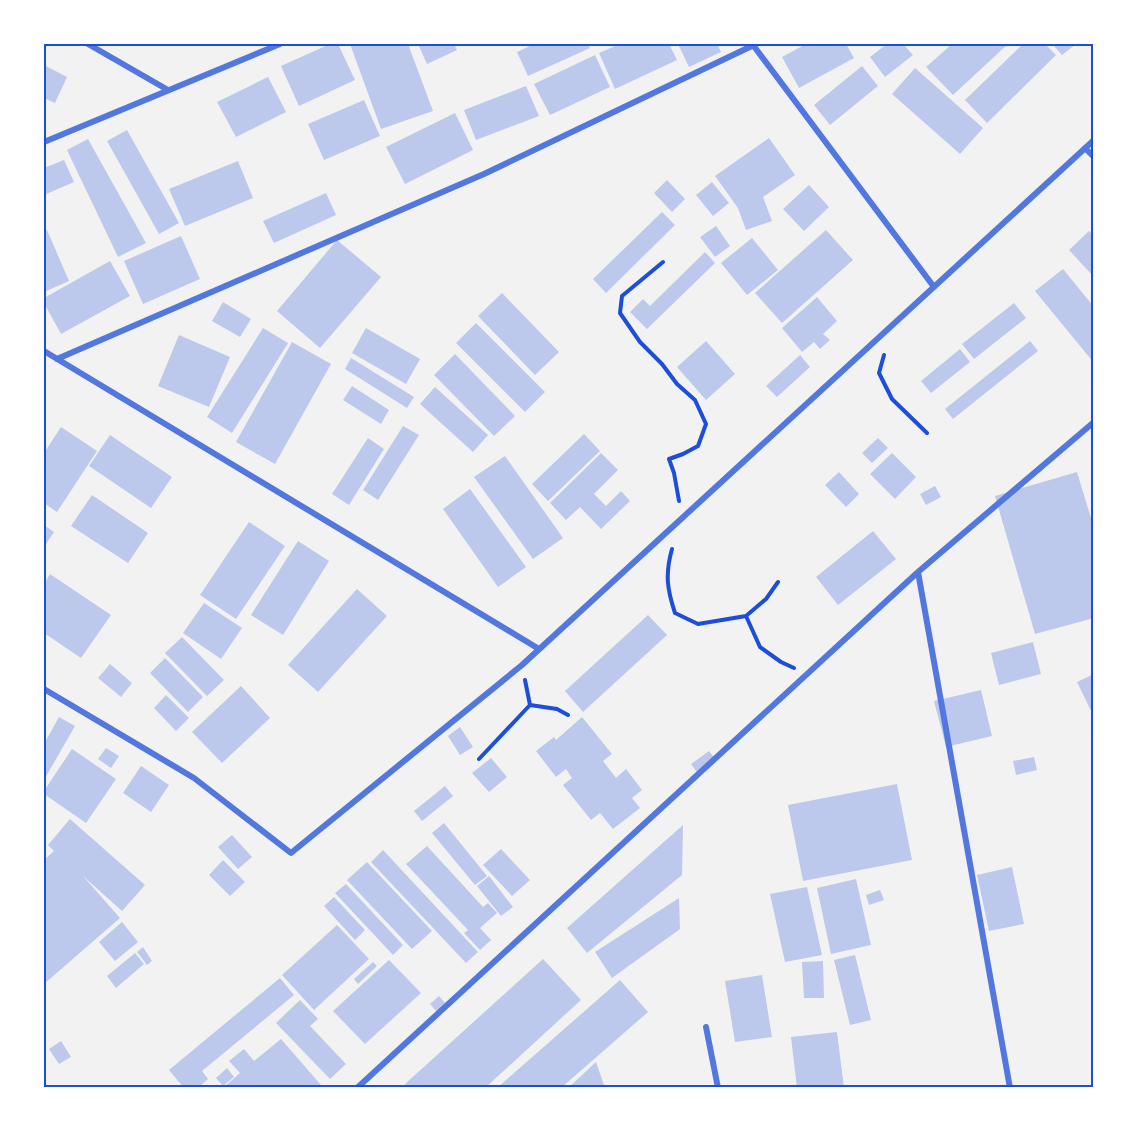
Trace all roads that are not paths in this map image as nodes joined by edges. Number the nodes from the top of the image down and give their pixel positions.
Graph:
1 (88, 44) edge
2 (280, 44) edge
3 (755, 44) edge
4 (168, 90) junction
5 (1094, 140) edge
6 (44, 142) edge
7 (1085, 148) junction
8 (1094, 157) edge
9 (934, 287) junction
10 (44, 351) edge
11 (57, 359) junction
12 (1094, 422) edge
13 (918, 572) junction
14 (539, 649) junction
15 (44, 689) edge
16 (706, 1027) dead end
17 (357, 1088) edge
18 (718, 1088) edge
19 (1010, 1088) edge

1 - 4 street
2 - 4 street
3 - 9 street
3 - 11 street
4 - 6 street
5 - 7 street
7 - 8 street
7 - 9 street
9 - 14 street
10 - 11 street
11 - 14 street
12 - 13 street
13 - 17 street
13 - 19 street
14 - 15 street
16 - 18 street

